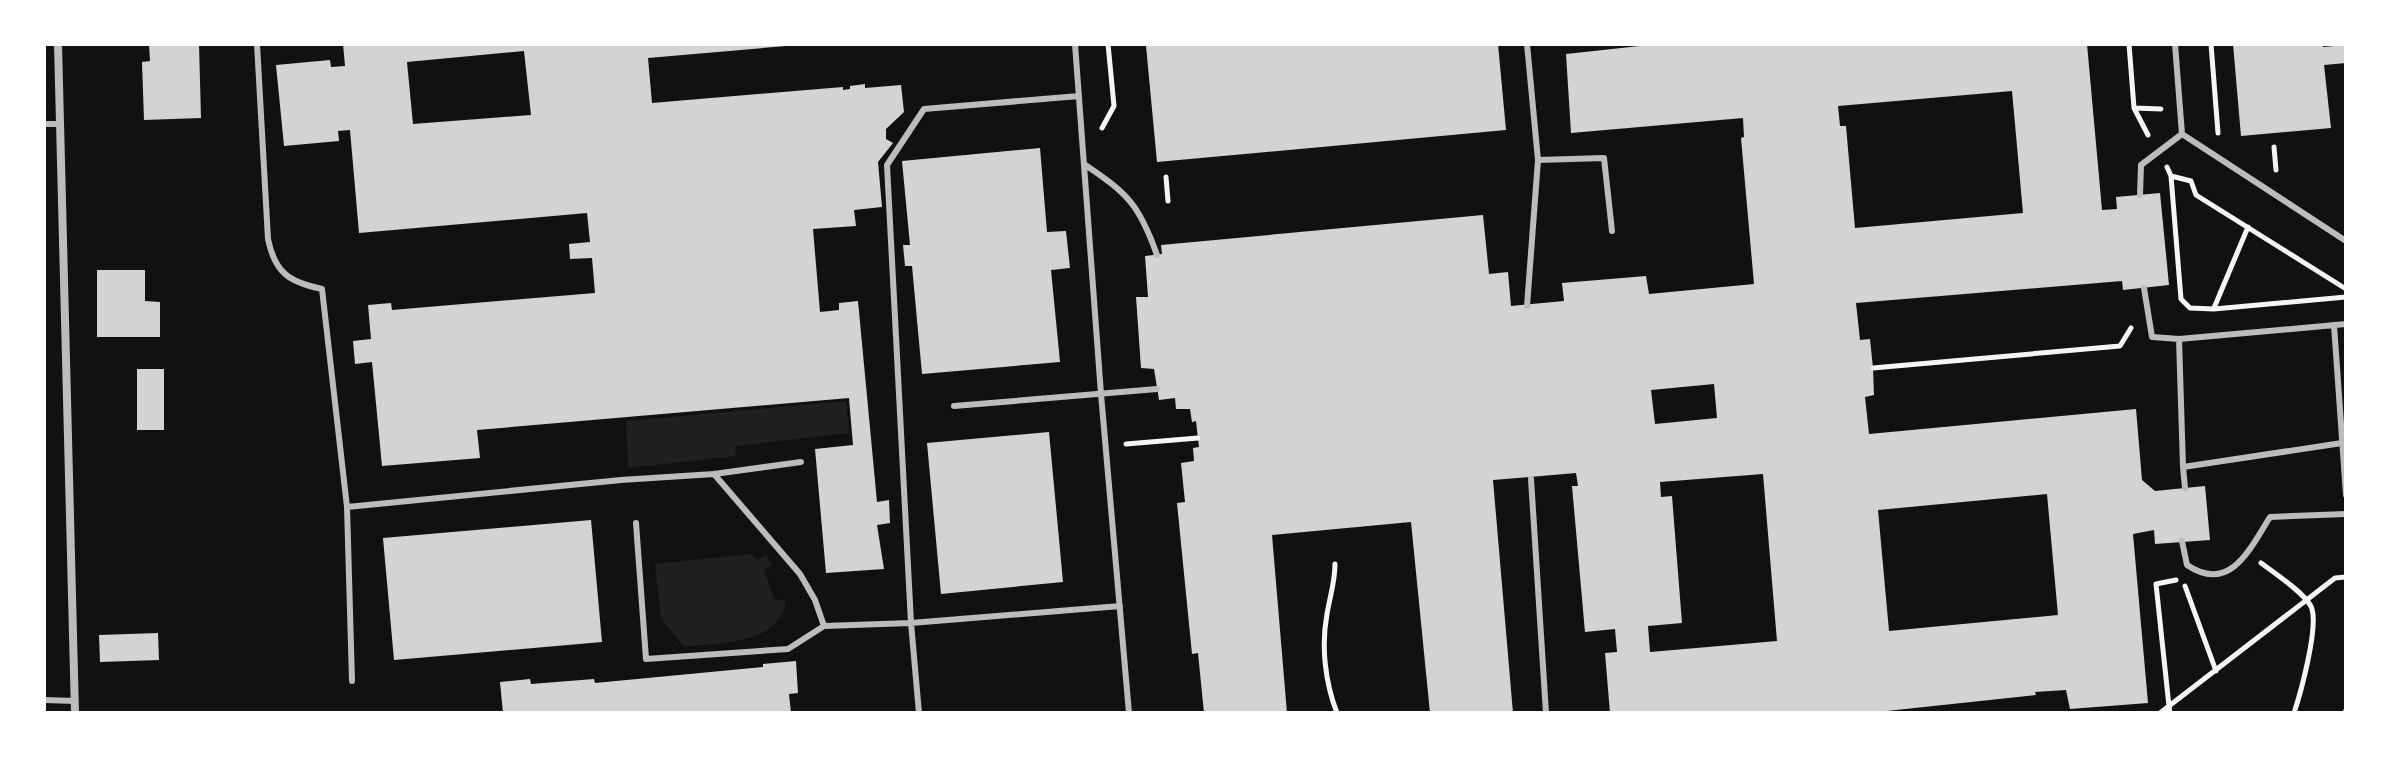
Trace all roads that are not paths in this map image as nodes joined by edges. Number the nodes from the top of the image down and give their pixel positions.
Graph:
1 (58, 44) edge
2 (257, 44) edge
3 (1075, 44) edge
4 (1527, 44) edge
5 (2175, 44) edge
6 (1079, 96) junction
7 (44, 124) edge
8 (61, 124) junction
9 (2182, 134) junction
10 (1538, 160) junction
11 (1084, 164) junction
12 (2140, 195) dead end
13 (1612, 231) dead end
14 (2346, 241) edge
15 (1157, 255) dead end
16 (2144, 288) dead end
17 (1527, 306) dead end
18 (2346, 324) edge
19 (2334, 325) junction
20 (2179, 339) junction
21 (1157, 389) dead end
22 (1101, 394) junction
23 (2343, 405) edge
24 (954, 406) dead end
25 (2342, 443) junction
26 (801, 462) dead end
27 (2183, 467) junction
28 (714, 474) junction
29 (1531, 479) dead end
30 (2185, 488) dead end
31 (2346, 495) edge
32 (347, 507) junction
33 (2346, 514) edge
34 (636, 523) dead end
35 (2182, 541) dead end
36 (1120, 606) junction
37 (911, 623) junction
38 (824, 626) junction
39 (352, 681) dead end
40 (44, 700) edge
41 (75, 701) junction
42 (75, 713) edge
43 (919, 713) edge
44 (1129, 713) edge
45 (1546, 713) edge

1 - 8 street
2 - 32 lane
3 - 6 lane
4 - 10 lane
5 - 9 lane
6 - 11 lane
6 - 37 lane
7 - 8 lane
8 - 41 street
9 - 12 lane
9 - 14 lane
10 - 13 lane
10 - 17 lane
11 - 15 lane
11 - 22 lane
16 - 20 lane
18 - 19 lane
19 - 20 lane
19 - 23 lane
20 - 27 lane
21 - 22 lane
22 - 24 lane
22 - 36 lane
23 - 25 lane
25 - 27 lane
25 - 31 lane
26 - 28 lane
27 - 30 lane
28 - 32 lane
28 - 38 lane
29 - 45 lane
32 - 39 lane
33 - 35 lane
34 - 38 lane
36 - 37 lane
36 - 44 lane
37 - 38 lane
37 - 43 lane
40 - 41 lane
41 - 42 street

